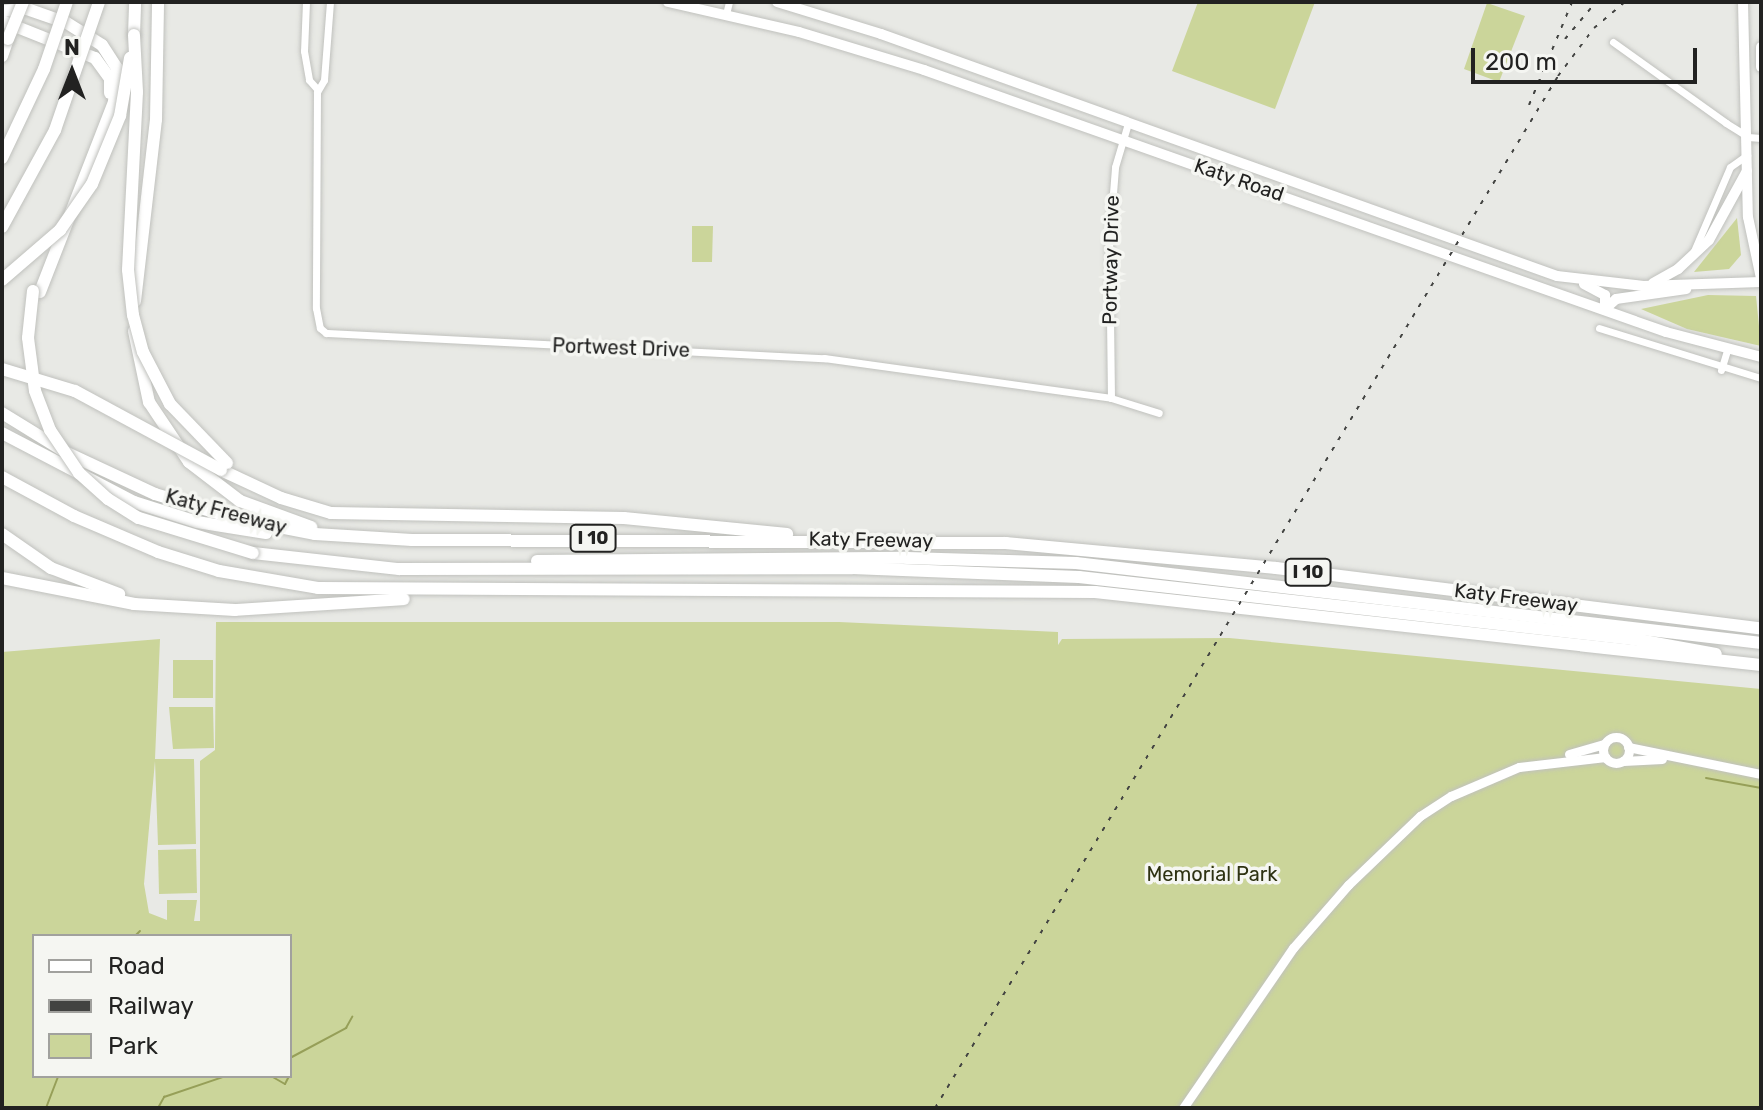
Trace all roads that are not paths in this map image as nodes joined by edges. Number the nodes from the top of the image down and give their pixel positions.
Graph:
1 (23, 2) edge
2 (67, 2) edge
3 (99, 2) edge
4 (135, 2) edge
5 (158, 2) edge
6 (306, 2) edge
7 (330, 2) edge
8 (668, 2) edge
9 (729, 2) edge
10 (777, 2) edge
11 (1743, 2) edge
12 (714, 9) edge
13 (2, 11) edge
14 (2, 21) edge
15 (134, 35) junction
16 (1613, 42) dead end
17 (1761, 47) edge
18 (4, 50) edge
19 (1761, 67) edge
20 (317, 89) junction
21 (1128, 123) junction
22 (1159, 135) junction
23 (1748, 137) junction
24 (1761, 138) edge
25 (1123, 139) junction
26 (1154, 150) junction
27 (1747, 155) junction
28 (2, 158) edge
29 (1747, 171) junction
30 (1265, 172) junction
31 (1262, 188) junction
32 (2, 227) edge
33 (1694, 251) junction
34 (2, 280) edge
35 (1576, 280) junction
36 (1761, 280) edge
37 (1699, 285) junction
38 (1643, 286) junction
39 (37, 291) junction
40 (1605, 309) junction
41 (1599, 328) dead end
42 (1666, 332) junction
43 (1660, 349) junction
44 (1727, 350) junction
45 (1761, 357) edge
46 (2, 369) edge
47 (1721, 370) junction
48 (1761, 378) edge
49 (1111, 398) junction
50 (2, 413) edge
51 (1159, 413) dead end
52 (2, 433) edge
53 (2, 477) edge
54 (247, 481) junction
55 (2, 484) edge
56 (30, 493) junction
57 (2, 534) edge
58 (377, 539) junction
59 (809, 539) junction
60 (254, 550) junction
61 (2, 578) edge
62 (548, 592) junction
63 (167, 606) junction
64 (1761, 628) edge
65 (1761, 643) edge
66 (1760, 665) edge
67 (1605, 744) junction
68 (1628, 747) junction
69 (1605, 757) junction
70 (1673, 758) junction
71 (1550, 761) junction
72 (1623, 761) junction
73 (1761, 774) edge
74 (1183, 1108) edge

1 - 18 highway, bridge
2 - 28 highway, bridge
3 - 32 highway, bridge
4 - 15 highway
5 - 58 highway
6 - 20 street, Portwest Drive
7 - 20 street, Portwest Drive
8 - 12 main road, Katy Road
9 - 12 street
10 - 21 main road, Katy Road
11 - 23 main road
12 - 25 main road, Katy Road
13 - 39 highway
14 - 39 highway
15 - 34 highway, bridge
15 - 54 highway, bridge
16 - 23 street
17 - 19 main road
20 - 49 street, Portwest Drive
21 - 22 main road, Katy Road
21 - 25 street, Portway Drive
22 - 26 main road
22 - 30 main road, Katy Road
23 - 24 street
23 - 27 main road
25 - 26 main road, Katy Road
25 - 49 street, Portway Drive
26 - 31 main road, Katy Road
27 - 29 main road
27 - 33 street
29 - 33 main road
29 - 36 main road
30 - 31 main road
30 - 35 main road, Katy Road
31 - 40 main road, Katy Road
33 - 38 main road
35 - 38 main road, Katy Road
35 - 40 main road
36 - 37 main road, Katy Road
37 - 38 main road, Katy Road
37 - 40 main road
39 - 60 highway, bridge
40 - 42 main road, Katy Road
41 - 43 street
42 - 43 street
42 - 44 main road, Katy Road
43 - 47 street
44 - 45 main road, Katy Road
44 - 47 street
46 - 54 highway, bridge
47 - 48 street
49 - 51 street, Portwest Drive
50 - 58 highway, Katy Freeway / I 10
52 - 58 highway
53 - 56 highway, Katy Freeway / I 10
54 - 59 highway
55 - 56 highway
56 - 62 highway, Katy Freeway / I 10
57 - 63 highway
58 - 59 highway, Katy Freeway / I 10
59 - 64 highway, Katy Freeway / I 10
60 - 65 highway
60 - 66 highway
61 - 63 highway
62 - 63 highway
62 - 66 highway, Katy Freeway / I 10
67 - 68 street
67 - 69 street
67 - 71 street
68 - 70 street
68 - 72 street
69 - 71 street
69 - 72 street
70 - 72 street
70 - 73 street
71 - 74 street

